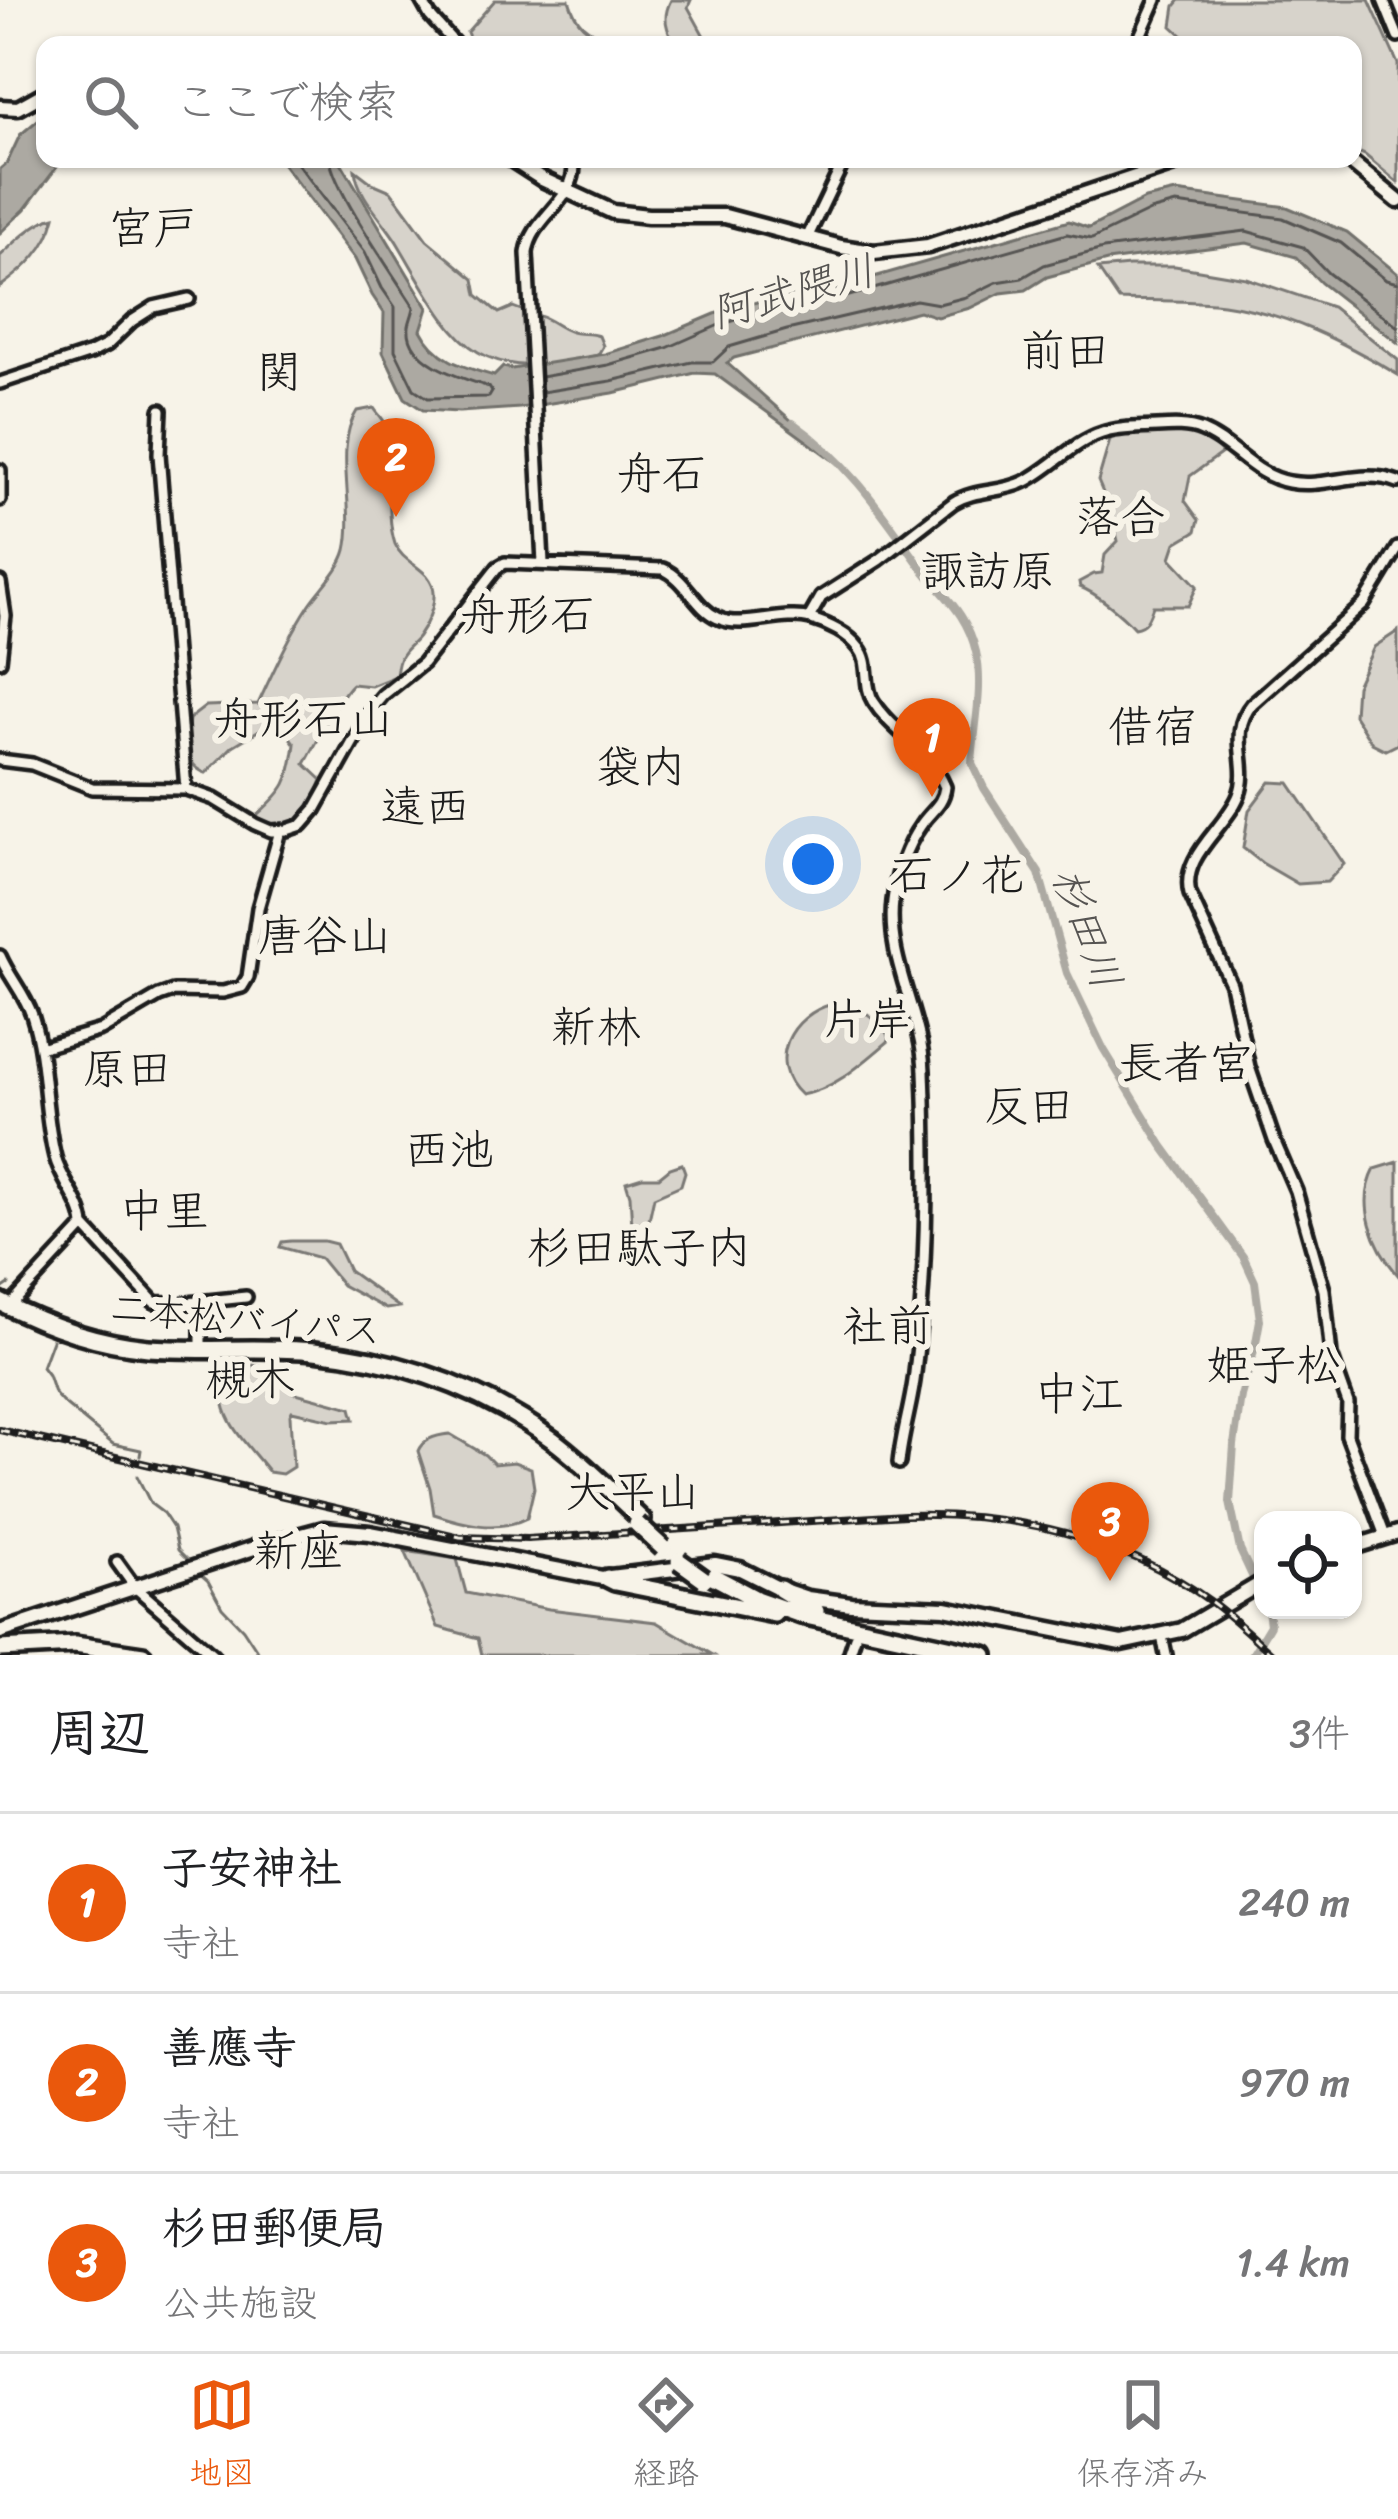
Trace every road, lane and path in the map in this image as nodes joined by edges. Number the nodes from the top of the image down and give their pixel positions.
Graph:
1 (421, 0) edge
2 (1156, 0) edge
3 (1383, 0) edge
4 (448, 36) edge
5 (1140, 36) edge
6 (1398, 37) edge
7 (36, 98) edge
8 (0, 107) edge
9 (527, 168) edge
10 (574, 168) edge
11 (841, 168) edge
12 (1162, 168) edge
13 (1358, 168) edge
14 (567, 191) junction
15 (1398, 201) edge
16 (806, 238) junction
17 (189, 299) dead end
18 (0, 383) edge
19 (161, 410) dead end
20 (0, 470) edge
21 (1398, 482) edge
22 (0, 500) edge
23 (1398, 548) edge
24 (543, 563) junction
25 (0, 582) edge
26 (809, 618) junction
27 (0, 661) edge
28 (0, 760) edge
29 (186, 789) junction
30 (280, 832) junction
31 (0, 956) edge
32 (40, 1048) junction
33 (84, 1226) junction
34 (246, 1297) dead end
35 (201, 1302) junction
36 (3, 1307) edge
37 (201, 1349) junction
38 (899, 1462) dead end
39 (640, 1522) junction
40 (1392, 1534) edge
41 (1362, 1544) edge
42 (117, 1562) dead end
43 (608, 1578) junction
44 (712, 1584) junction
45 (135, 1587) junction
46 (1254, 1587) edge
47 (780, 1589) junction
48 (866, 1604) junction
49 (849, 1628) junction
50 (0, 1632) edge
51 (1162, 1636) junction
52 (1, 1652) edge
53 (107, 1655) edge
54 (143, 1655) edge
55 (213, 1655) edge
56 (849, 1655) edge
57 (957, 1655) edge
58 (986, 1655) edge
59 (1166, 1655) edge

1 - 4 street
2 - 5 street
3 - 6 street
7 - 8 main road
9 - 14 main road
10 - 14 street
11 - 16 street
12 - 16 main road
13 - 15 main road
14 - 16 main road
14 - 24 street
17 - 18 street
19 - 29 street
20 - 22 street
21 - 26 street
23 - 40 street
24 - 26 street
24 - 30 street
25 - 27 street
26 - 38 street
28 - 29 street
29 - 30 street
30 - 32 street
31 - 32 street
32 - 33 street
33 - 35 street
33 - 36 street
34 - 35 street
35 - 37 street
36 - 37 highway, 二本松バイパス
36 - 39 highway, 二本松バイパス
37 - 39 highway, 二本松バイパス
39 - 44 highway, 二本松バイパス, bridge
40 - 41 main road
42 - 45 street
43 - 44 highway
43 - 45 main road
43 - 47 main road
44 - 49 highway, 二本松バイパス
44 - 49 highway
45 - 50 main road
45 - 55 street
46 - 51 main road
47 - 48 main road
47 - 49 highway
48 - 49 street
48 - 51 main road
49 - 56 street
49 - 57 highway
49 - 58 highway
51 - 59 street
52 - 53 highway
52 - 54 highway

